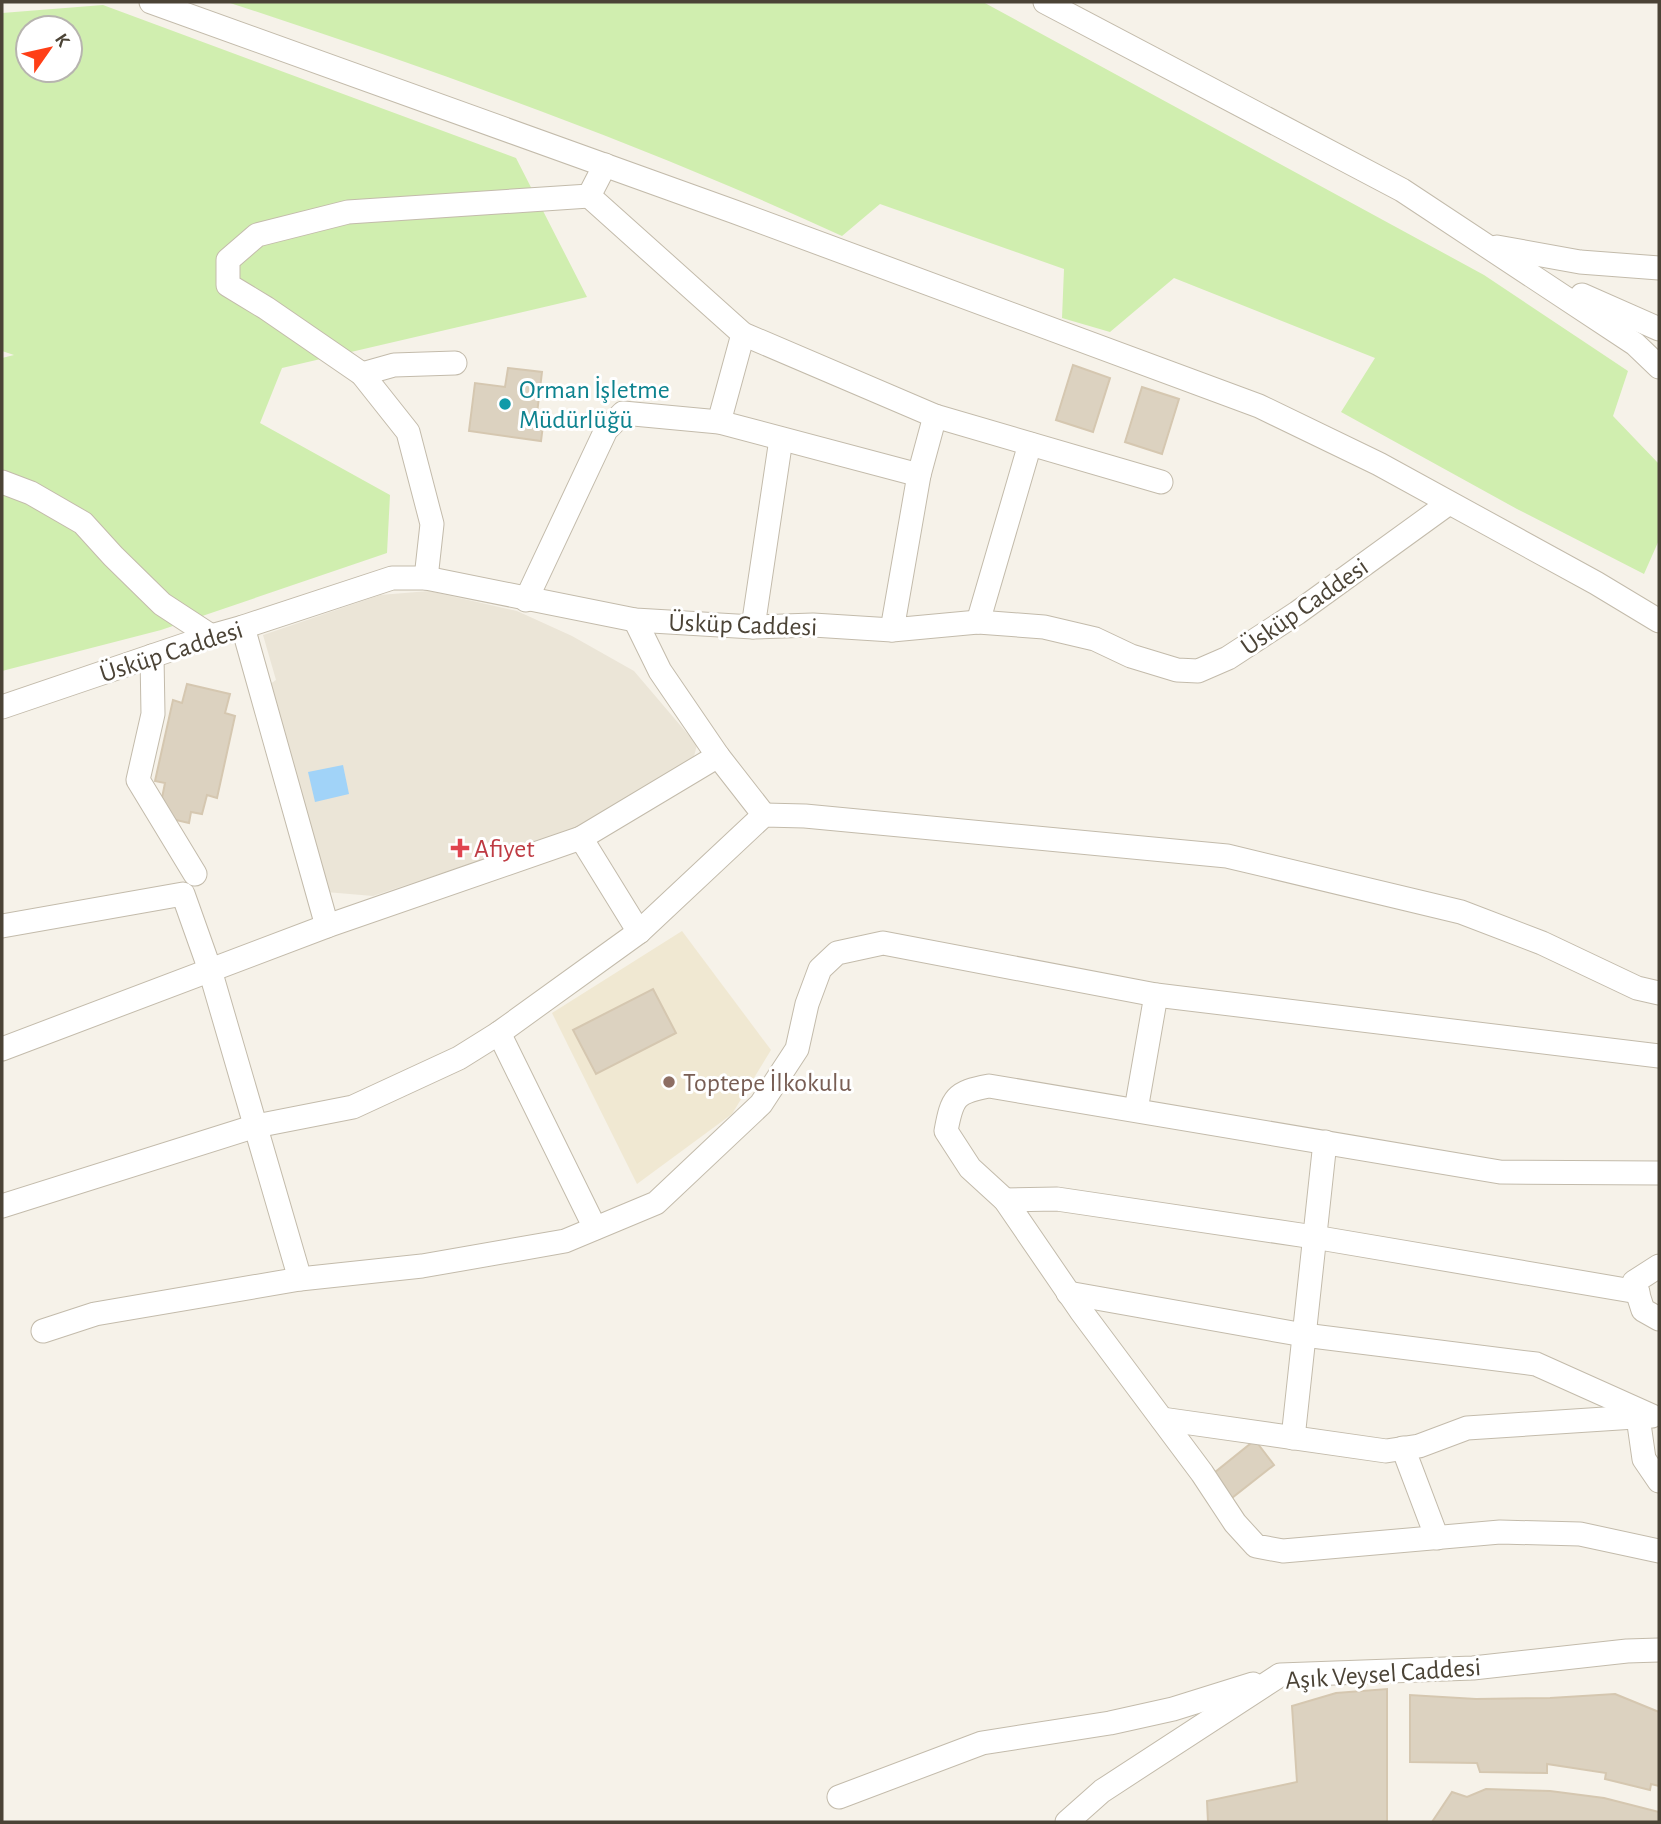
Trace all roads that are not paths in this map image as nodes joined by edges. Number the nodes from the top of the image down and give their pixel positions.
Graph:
1 (151, 2) edge
2 (1045, 2) edge
3 (605, 165) junction
4 (589, 196) junction
5 (1487, 245) junction
6 (1512, 262) junction
7 (1659, 268) edge
8 (1659, 329) edge
9 (743, 334) junction
10 (455, 363) dead end
11 (1659, 367) edge
12 (362, 374) junction
13 (935, 416) junction
14 (719, 422) junction
15 (780, 439) junction
16 (1030, 444) junction
17 (919, 475) junction
18 (2, 482) edge
19 (1161, 482) dead end
20 (1449, 503) junction
21 (426, 578) junction
22 (526, 600) junction
23 (1654, 612) edge
24 (635, 620) junction
25 (978, 622) junction
26 (753, 626) junction
27 (243, 627) junction
28 (892, 630) junction
29 (211, 635) junction
30 (152, 656) junction
31 (2, 707) edge
32 (718, 756) junction
33 (764, 815) junction
34 (581, 838) junction
35 (195, 874) dead end
36 (2, 926) edge
37 (327, 926) junction
38 (639, 932) junction
39 (210, 970) junction
40 (1659, 993) edge
41 (1156, 995) junction
42 (499, 1033) junction
43 (2, 1049) edge
44 (1659, 1056) edge
45 (1136, 1110) junction
46 (256, 1126) junction
47 (1325, 1142) junction
48 (1659, 1173) edge
49 (1004, 1200) junction
50 (2, 1206) edge
51 (595, 1228) junction
52 (1314, 1237) junction
53 (1659, 1265) edge
54 (300, 1279) junction
55 (1637, 1292) junction
56 (1068, 1293) junction
57 (1659, 1319) edge
58 (43, 1331) dead end
59 (1304, 1335) junction
60 (1650, 1416) edge
61 (1162, 1419) junction
62 (1293, 1438) junction
63 (1403, 1448) junction
64 (1659, 1481) edge
65 (1437, 1538) junction
66 (1659, 1551) edge
67 (1659, 1650) edge
68 (1280, 1675) junction
69 (839, 1797) dead end
70 (1067, 1822) edge

1 - 3 street
2 - 5 street
3 - 4 street
3 - 20 street
4 - 9 street
4 - 12 street
5 - 6 street
5 - 7 street
6 - 8 street
6 - 11 street
9 - 13 street
9 - 14 street
10 - 12 street
12 - 21 street
13 - 16 street
13 - 17 street
14 - 15 street
14 - 22 street
15 - 17 street
15 - 26 street
16 - 19 street
16 - 25 street
17 - 28 street
18 - 29 street
20 - 23 street
20 - 25 street, Üsküp Caddesi
21 - 22 street, Üsküp Caddesi
21 - 27 street, Üsküp Caddesi
22 - 24 street, Üsküp Caddesi
24 - 26 street, Üsküp Caddesi
24 - 32 street
25 - 28 street, Üsküp Caddesi
26 - 28 street, Üsküp Caddesi
27 - 29 street, Üsküp Caddesi
27 - 37 street
29 - 30 street, Üsküp Caddesi
30 - 31 street, Üsküp Caddesi
30 - 35 street
32 - 33 street
32 - 34 street
33 - 38 street
33 - 40 street
34 - 37 street
34 - 38 street
36 - 39 street
37 - 39 street
38 - 42 street
39 - 43 street
39 - 46 street
41 - 44 street
41 - 45 street
41 - 51 street
42 - 46 street
42 - 51 street
45 - 47 street
45 - 49 street
46 - 50 street
46 - 54 street
47 - 48 street
47 - 52 street
49 - 52 street
49 - 56 street
51 - 54 street
52 - 55 street
52 - 59 street
53 - 55 street
54 - 58 street
55 - 57 street
56 - 59 street
56 - 61 street
59 - 60 street
59 - 62 street
60 - 63 street
60 - 64 street
61 - 62 street
61 - 65 street
62 - 63 street
63 - 65 street
65 - 66 street
67 - 68 street, Aşık Veysel Caddesi
68 - 69 street
68 - 70 street, Aşık Veysel Caddesi

